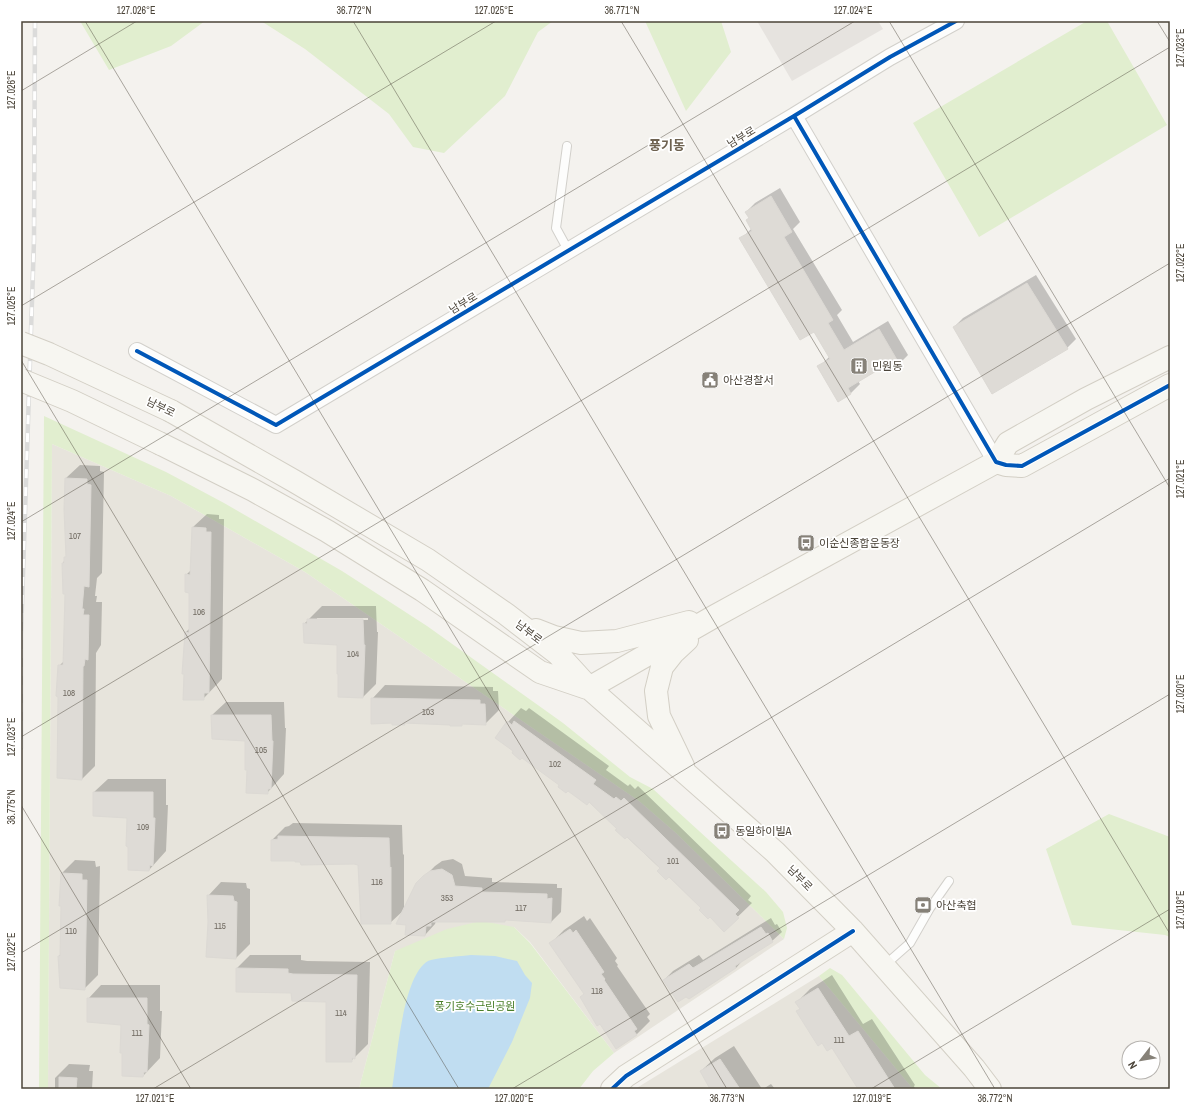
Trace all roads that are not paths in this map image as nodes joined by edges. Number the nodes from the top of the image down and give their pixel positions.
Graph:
1 (956, 21) edge
2 (794, 116) junction
3 (567, 146) dead end
4 (568, 250) junction
5 (21, 343) edge
6 (137, 351) dead end
7 (1170, 357) edge
8 (21, 380) edge
9 (1170, 385) edge
10 (996, 462) junction
11 (715, 616) junction
12 (518, 623) junction
13 (588, 688) junction
14 (687, 774) junction
15 (949, 881) dead end
16 (853, 930) junction
17 (884, 966) junction
18 (612, 1089) edge
19 (990, 1089) edge

1 - 2 street, 남부로
2 - 4 street, 남부로
2 - 10 street
3 - 4 lane
4 - 6 street, 남부로
5 - 12 main road, 남부로, bridge
7 - 10 main road
8 - 13 main road, 남부로, bridge
9 - 10 main road
10 - 11 main road
11 - 12 main road
11 - 13 main road
11 - 14 main road
12 - 13 main road, 남부로
13 - 14 main road, 남부로
14 - 16 main road, 남부로
15 - 17 lane
16 - 17 main road, 남부로
16 - 18 main road
17 - 19 main road, 남부로

